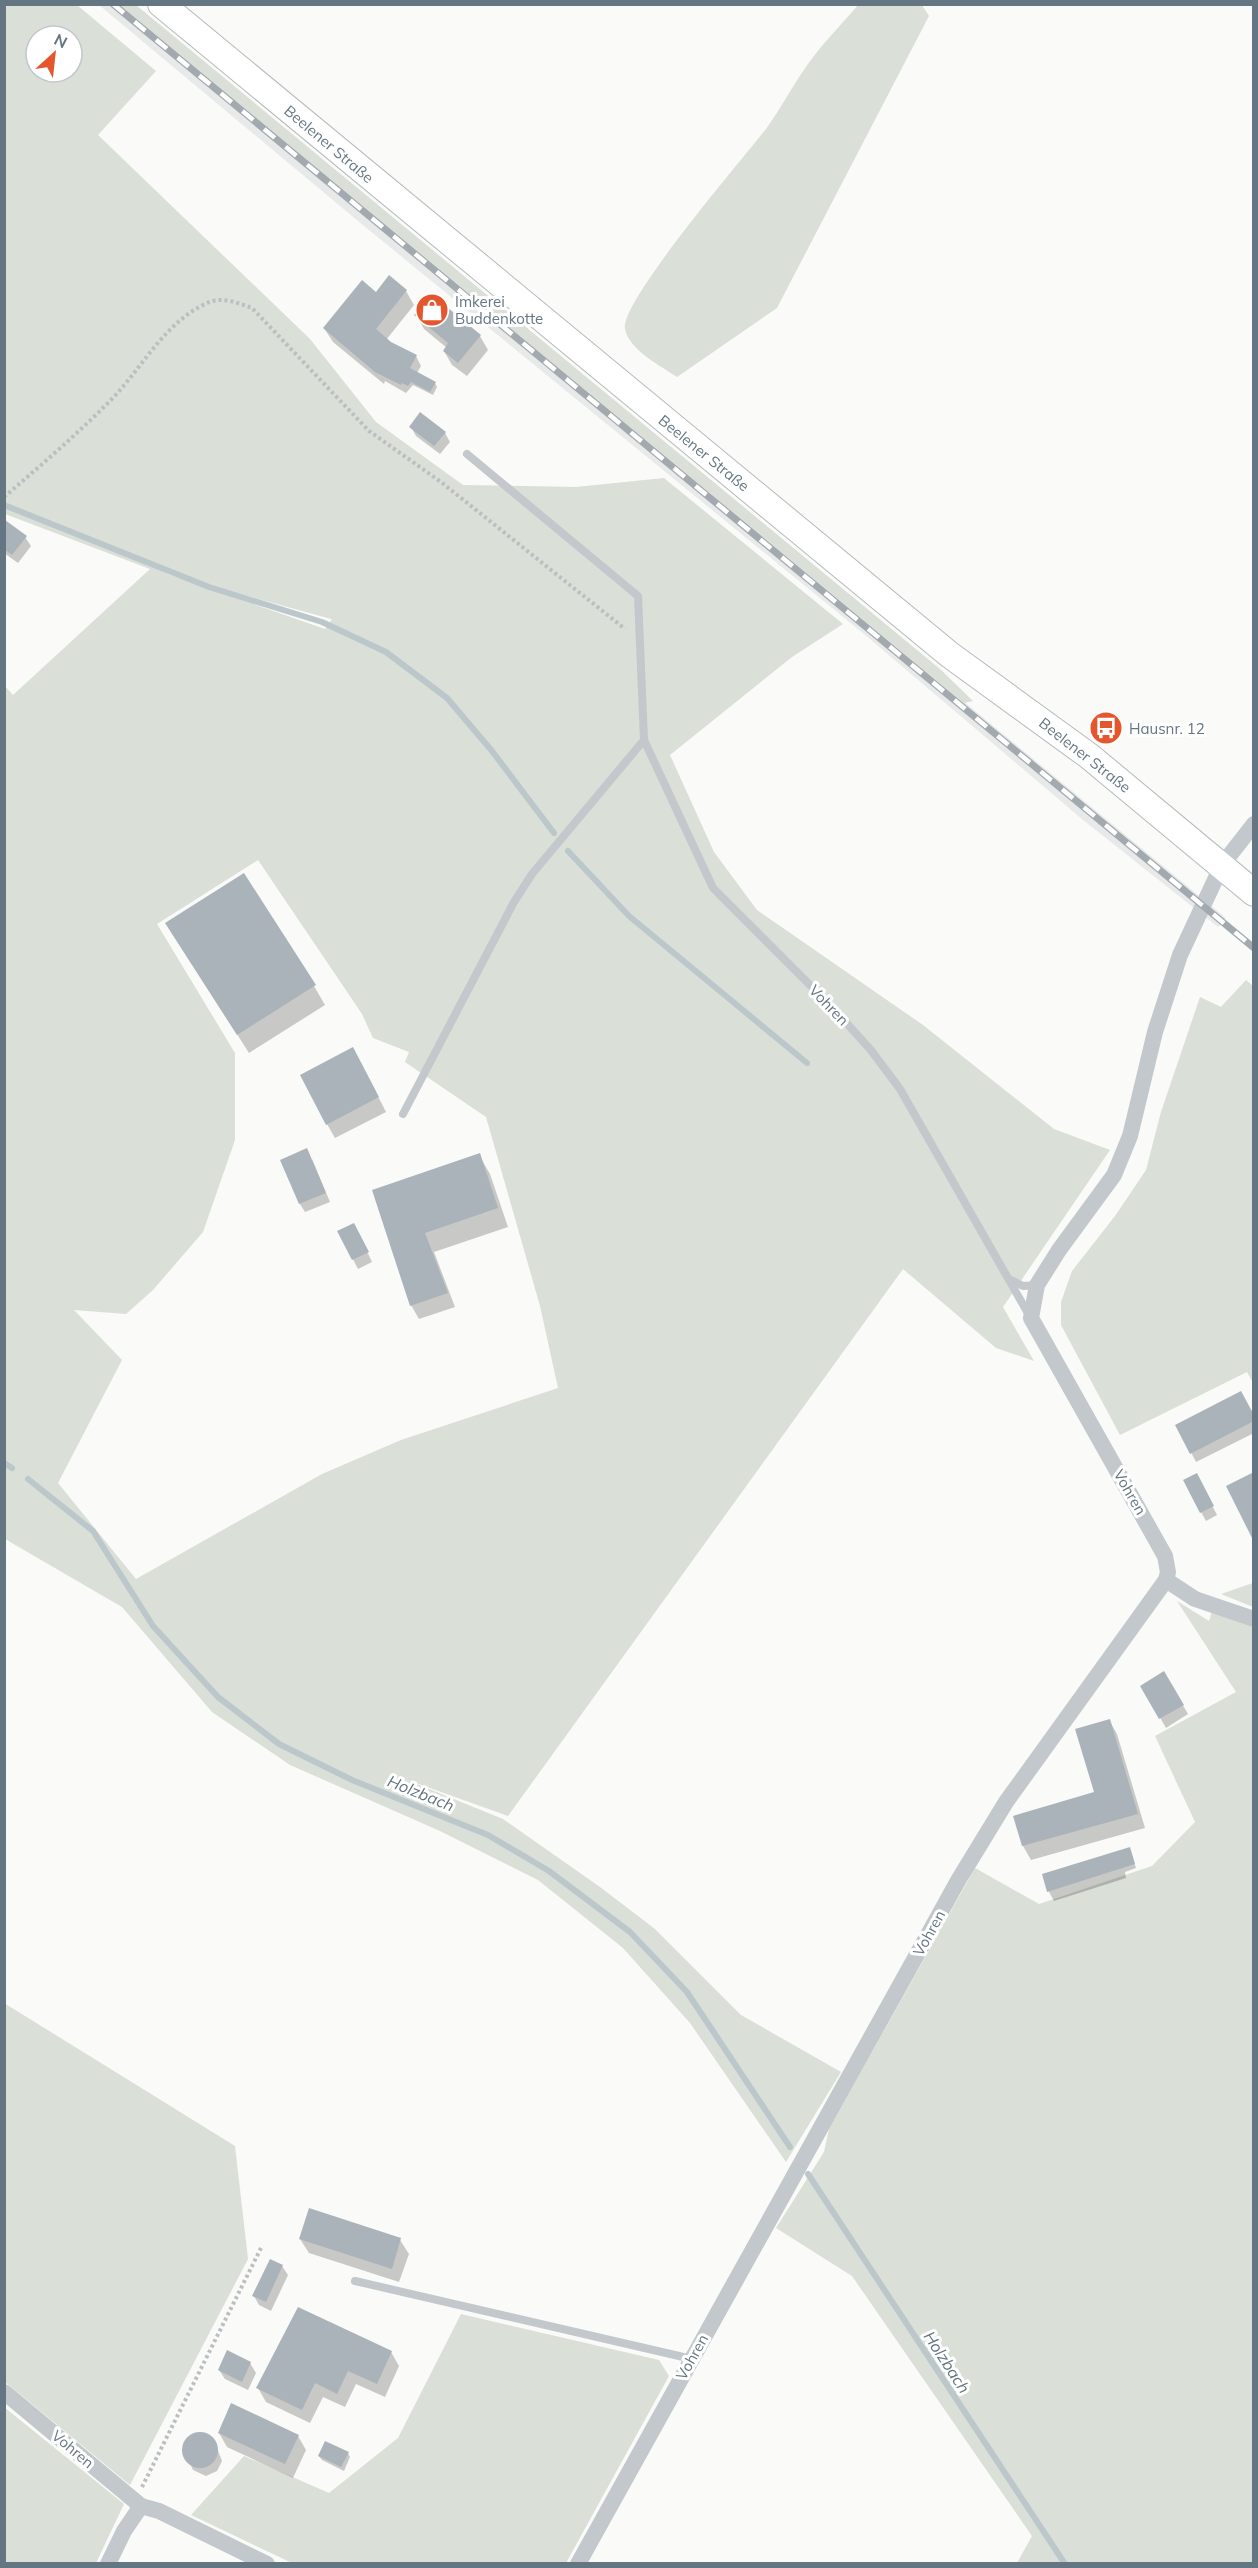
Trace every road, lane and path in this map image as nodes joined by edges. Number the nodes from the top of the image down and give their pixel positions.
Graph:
1 (161, 4) edge
2 (467, 454) dead end
3 (5, 497) edge
4 (640, 641) junction
5 (644, 740) junction
6 (1254, 825) edge
7 (1222, 865) junction
8 (1254, 892) edge
9 (403, 1114) dead end
10 (1008, 1278) junction
11 (1037, 1285) junction
12 (1031, 1318) junction
13 (1166, 1580) junction
14 (1254, 1619) edge
15 (261, 2248) dead end
16 (355, 2281) dead end
17 (692, 2359) junction
18 (4, 2392) edge
19 (141, 2506) junction
20 (108, 2564) edge
21 (267, 2564) edge
22 (578, 2564) edge

1 - 7 main road, Beelener Straße
2 - 4 lane
3 - 4 path
4 - 5 lane
5 - 9 lane
5 - 10 lane, Vohren
6 - 7 street
7 - 8 main road, Beelener Straße
7 - 11 street
10 - 11 lane
10 - 12 lane, Vohren
11 - 12 street
12 - 13 street, Vohren
13 - 14 street
13 - 17 street, Vohren
15 - 19 path
16 - 17 lane
17 - 22 street, Vohren
18 - 19 street, Vohren
19 - 20 street
19 - 21 street, Vohren

